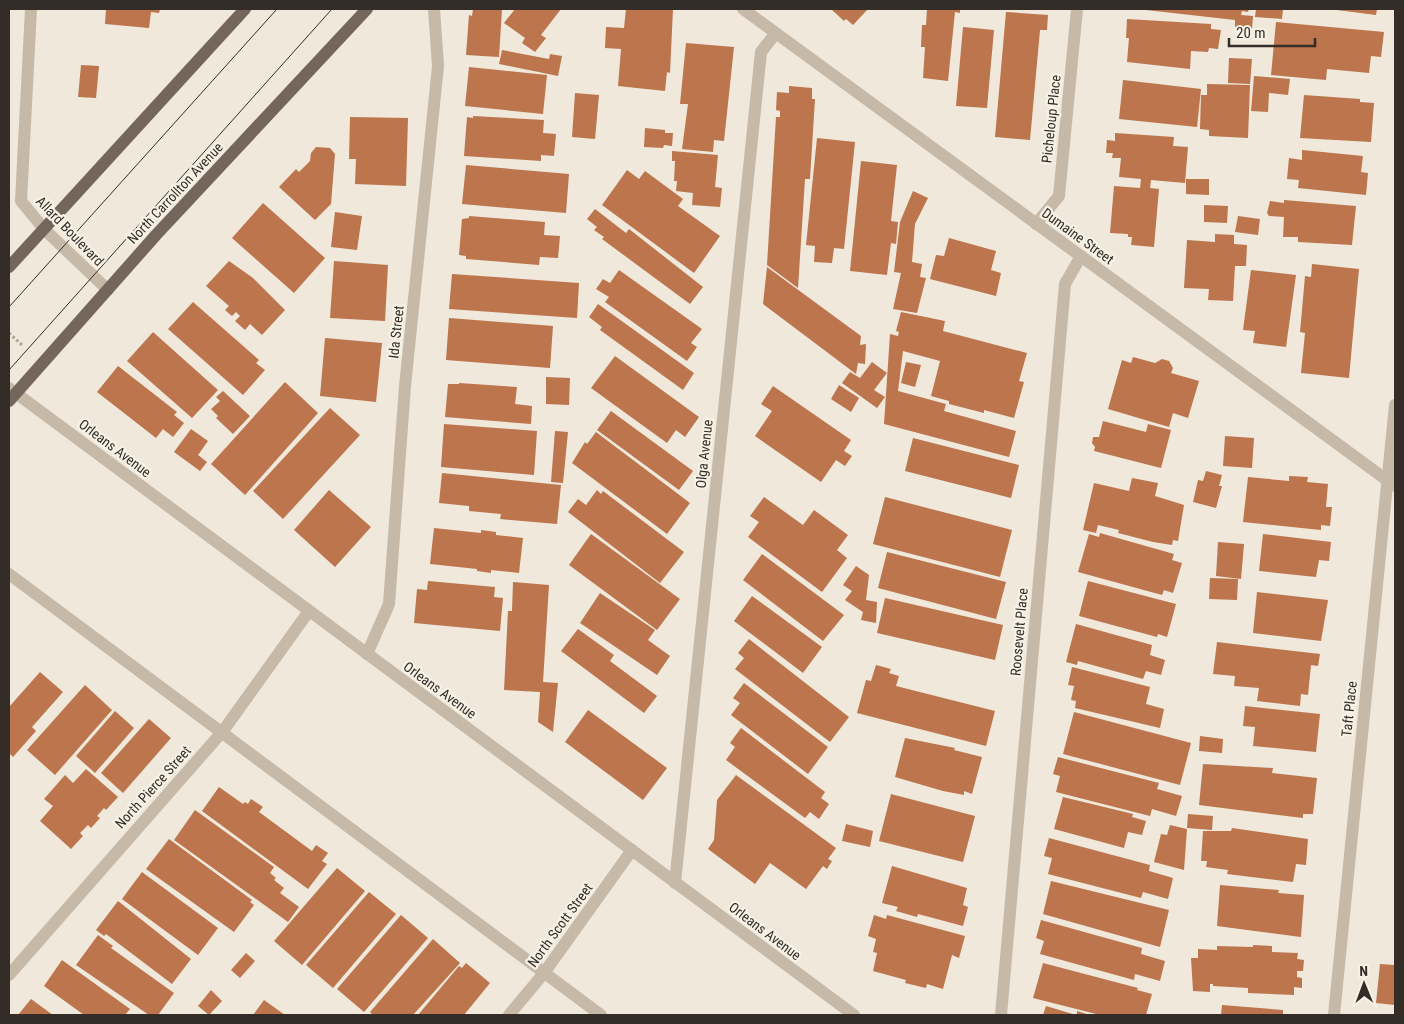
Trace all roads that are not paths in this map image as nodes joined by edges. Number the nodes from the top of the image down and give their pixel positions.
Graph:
1 (31, 9) edge
2 (245, 9) edge
3 (367, 9) edge
4 (434, 9) edge
5 (743, 9) edge
6 (1077, 9) edge
7 (775, 34) junction
8 (1036, 224) junction
9 (44, 229) junction
10 (1081, 256) junction
11 (9, 267) edge
12 (108, 290) junction
13 (11, 394) edge
14 (1395, 405) edge
15 (1391, 483) edge
16 (9, 574) edge
17 (309, 611) junction
18 (367, 654) junction
19 (223, 731) junction
20 (632, 850) junction
21 (675, 883) junction
22 (544, 973) junction
23 (9, 975) edge
24 (510, 1015) edge
25 (601, 1015) edge
26 (854, 1015) edge
27 (1001, 1015) edge
28 (1334, 1015) edge

1 - 9 street, Allard Boulevard
2 - 9 main road
3 - 12 main road, North Carrollton Avenue
4 - 18 street, Ida Street
5 - 7 street, Dumaine Street
6 - 8 street, Picheloup Place
7 - 8 street, Dumaine Street
7 - 21 street, Olga Avenue
8 - 10 street, Dumaine Street
9 - 11 main road
9 - 12 street, Allard Boulevard
10 - 15 street, Dumaine Street
10 - 27 street, Roosevelt Place
12 - 13 main road, North Carrollton Avenue
13 - 17 street, Orleans Avenue
14 - 15 street, Taft Place
15 - 28 street, Taft Place
16 - 19 street
17 - 18 street, Orleans Avenue
17 - 19 street, North Pierce Street
18 - 20 street, Orleans Avenue
19 - 22 street
19 - 23 street, North Pierce Street
20 - 21 street, Orleans Avenue
20 - 22 street, North Scott Street
21 - 26 street, Orleans Avenue
22 - 24 street, North Scott Street
22 - 25 street

